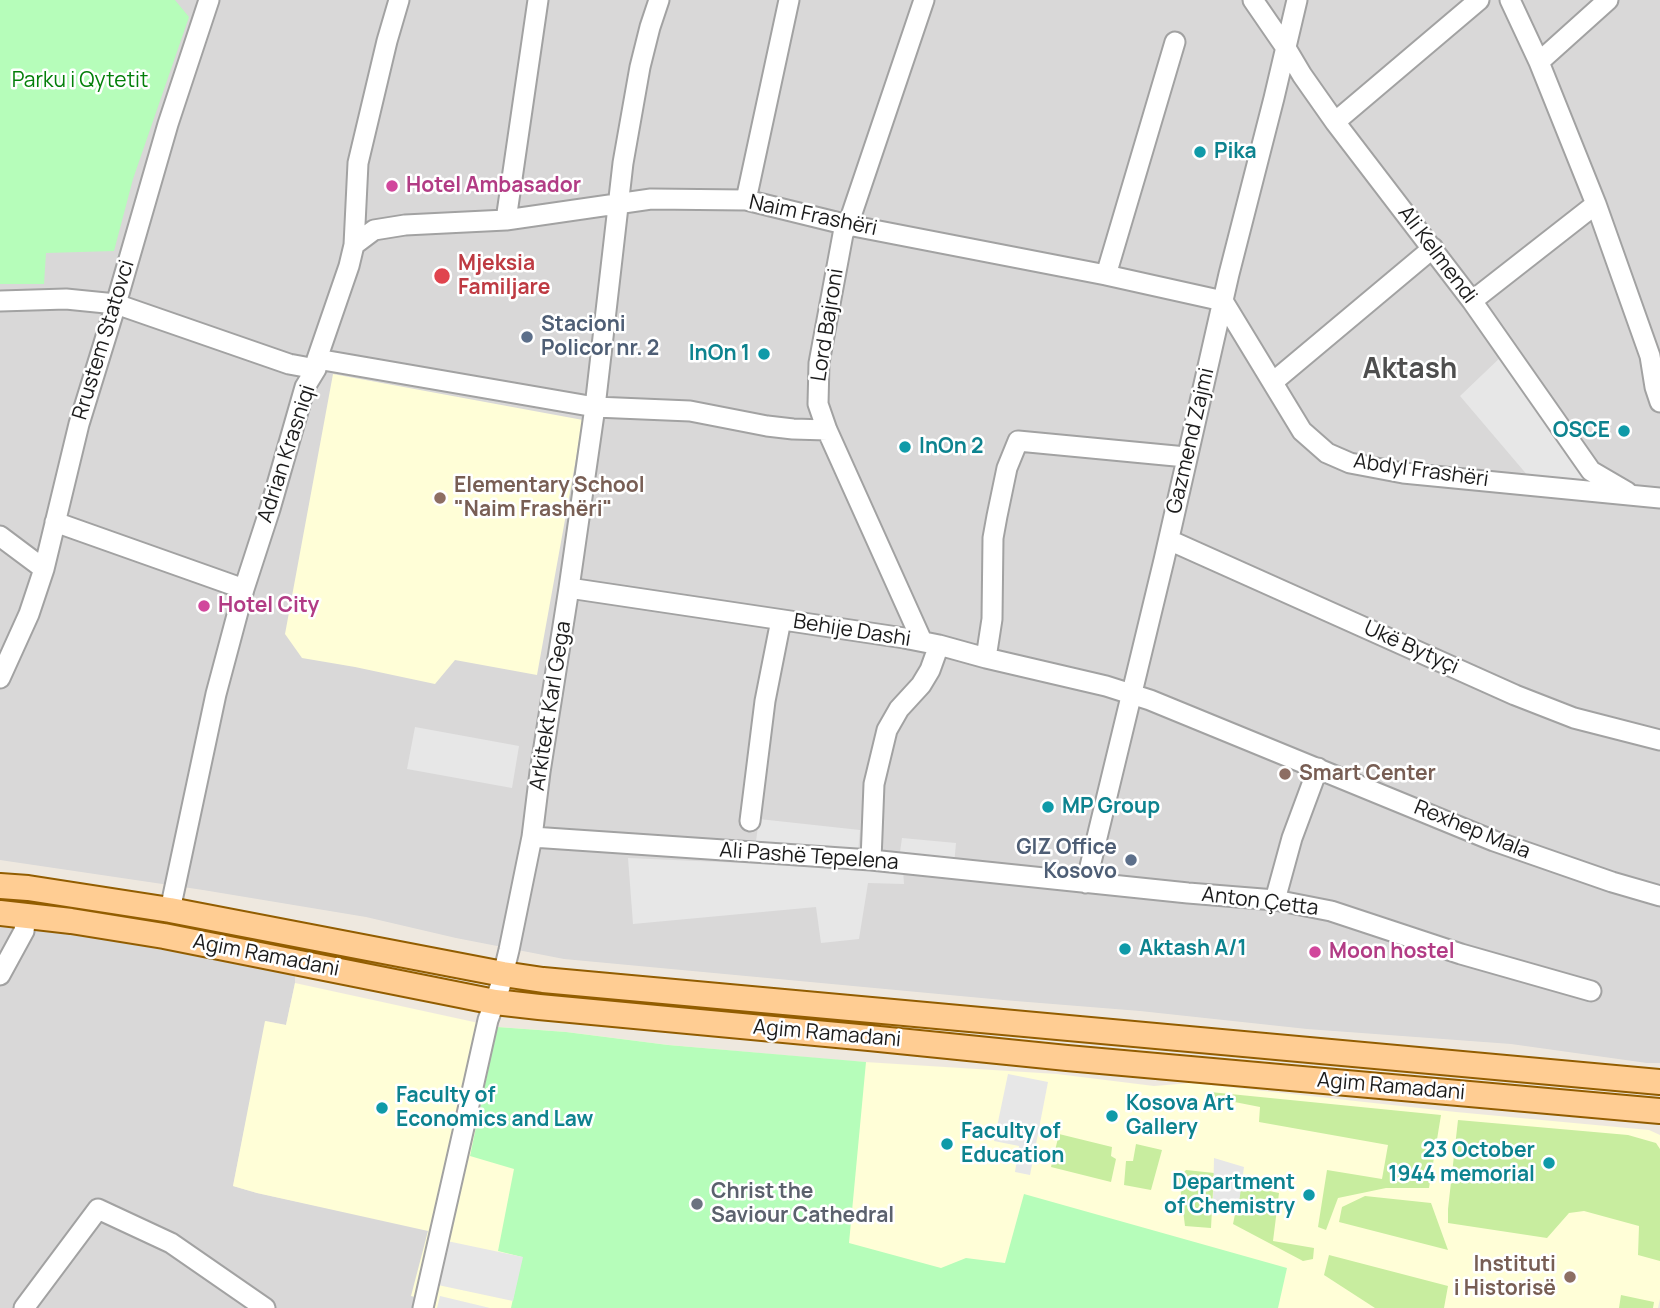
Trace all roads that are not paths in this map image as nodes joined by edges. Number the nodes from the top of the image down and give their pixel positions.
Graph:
1 (209, 0) edge
2 (399, 0) edge
3 (538, 0) edge
4 (659, 0) edge
5 (789, 0) edge
6 (924, 0) edge
7 (1253, 0) edge
8 (1297, 0) edge
9 (1479, 0) edge
10 (1510, 0) edge
11 (1608, 0) edge
12 (1175, 42) dead end
13 (1286, 48) junction
14 (1539, 62) junction
15 (1335, 121) junction
16 (746, 200) junction
17 (1595, 204) junction
18 (617, 205) junction
19 (506, 220) junction
20 (848, 225) junction
21 (354, 245) junction
22 (1433, 248) junction
23 (1106, 275) junction
24 (0, 301) edge
25 (1223, 301) junction
26 (1472, 301) junction
27 (116, 304) junction
28 (317, 364) junction
29 (1273, 382) junction
30 (1660, 402) edge
31 (595, 407) junction
32 (827, 430) junction
33 (1186, 457) junction
34 (1634, 496) junction
35 (1660, 498) edge
36 (55, 522) junction
37 (0, 536) edge
38 (1169, 540) junction
39 (44, 569) junction
40 (569, 588) junction
41 (244, 589) junction
42 (781, 620) junction
43 (930, 643) junction
44 (986, 658) junction
45 (0, 678) edge
46 (1131, 694) junction
47 (1660, 740) edge
48 (1318, 768) junction
49 (750, 821) dead end
50 (532, 837) junction
51 (871, 860) junction
52 (1086, 883) junction
53 (0, 886) edge
54 (1660, 896) edge
55 (1275, 900) junction
56 (170, 910) junction
57 (0, 913) edge
58 (26, 915) junction
59 (503, 974) junction
60 (0, 975) edge
61 (1591, 991) dead end
62 (495, 1002) junction
63 (1657, 1081) edge
64 (1624, 1107) junction
65 (1660, 1111) edge
66 (1660, 1120) edge
67 (24, 1308) edge
68 (265, 1308) edge
69 (423, 1308) edge

1 - 27 street, Rrustem Statovci
2 - 21 street, Adrian Krasniqi
3 - 19 street
4 - 18 street, Arkitekt Karl Gega
5 - 16 street
6 - 20 street, Lord Bajroni
7 - 13 street, Ali Kelmendi
8 - 13 street, Gazmend Zajmi
9 - 15 street
10 - 14 street
11 - 14 street
12 - 23 street
13 - 15 street, Ali Kelmendi
13 - 25 street, Gazmend Zajmi
14 - 17 street
15 - 22 street, Ali Kelmendi
16 - 18 street, Naim Frashëri
16 - 20 street, Naim Frashëri
17 - 26 street
17 - 30 street
18 - 19 street, Naim Frashëri
18 - 31 street, Arkitekt Karl Gega
19 - 21 street, Naim Frashëri
20 - 23 street, Naim Frashëri
20 - 32 street, Lord Bajroni
21 - 28 street, Adrian Krasniqi
22 - 26 street, Ali Kelmendi
22 - 29 street
23 - 25 street, Naim Frashëri
24 - 27 street
25 - 29 street, Abdyl Frashëri
25 - 33 street, Gazmend Zajmi
26 - 34 street, Ali Kelmendi
27 - 28 street
27 - 36 street, Rrustem Statovci
28 - 31 street
28 - 41 street, Adrian Krasniqi
29 - 34 street, Abdyl Frashëri
31 - 32 street
31 - 40 street, Arkitekt Karl Gega
32 - 43 street, Lord Bajroni
33 - 38 street, Gazmend Zajmi
33 - 44 street
34 - 35 street, Abdyl Frashëri
36 - 39 street, Rrustem Statovci
36 - 41 street
37 - 39 street
38 - 46 street, Gazmend Zajmi
38 - 47 street, Ukë Bytyçi
39 - 45 street, Rrustem Statovci
40 - 42 street, Behije Dashi
40 - 50 street, Arkitekt Karl Gega
41 - 56 street, Adrian Krasniqi
42 - 43 street, Behije Dashi
42 - 49 street
43 - 44 street, Behije Dashi
43 - 51 street
44 - 46 street, Behije Dashi
46 - 48 street, Rexhep Mala
46 - 52 street, Gazmend Zajmi
48 - 54 street, Rexhep Mala
48 - 55 street
50 - 51 street, Ali Pashë Tepelena
50 - 59 street, Arkitekt Karl Gega
51 - 52 street, Ali Pashë Tepelena
52 - 55 street, Anton Çetta
53 - 56 main road, Agim Ramadani
55 - 61 street, Anton Çetta
56 - 59 main road, Agim Ramadani
57 - 58 main road, Agim Ramadani
58 - 60 street
58 - 62 main road, Agim Ramadani
59 - 62 street, Arkitekt Karl Gega
59 - 63 main road, Agim Ramadani
62 - 64 main road, Agim Ramadani
62 - 69 street, Arkitekt Karl Gega
64 - 65 main road, Agim Ramadani
64 - 66 main road
67 - 68 street

